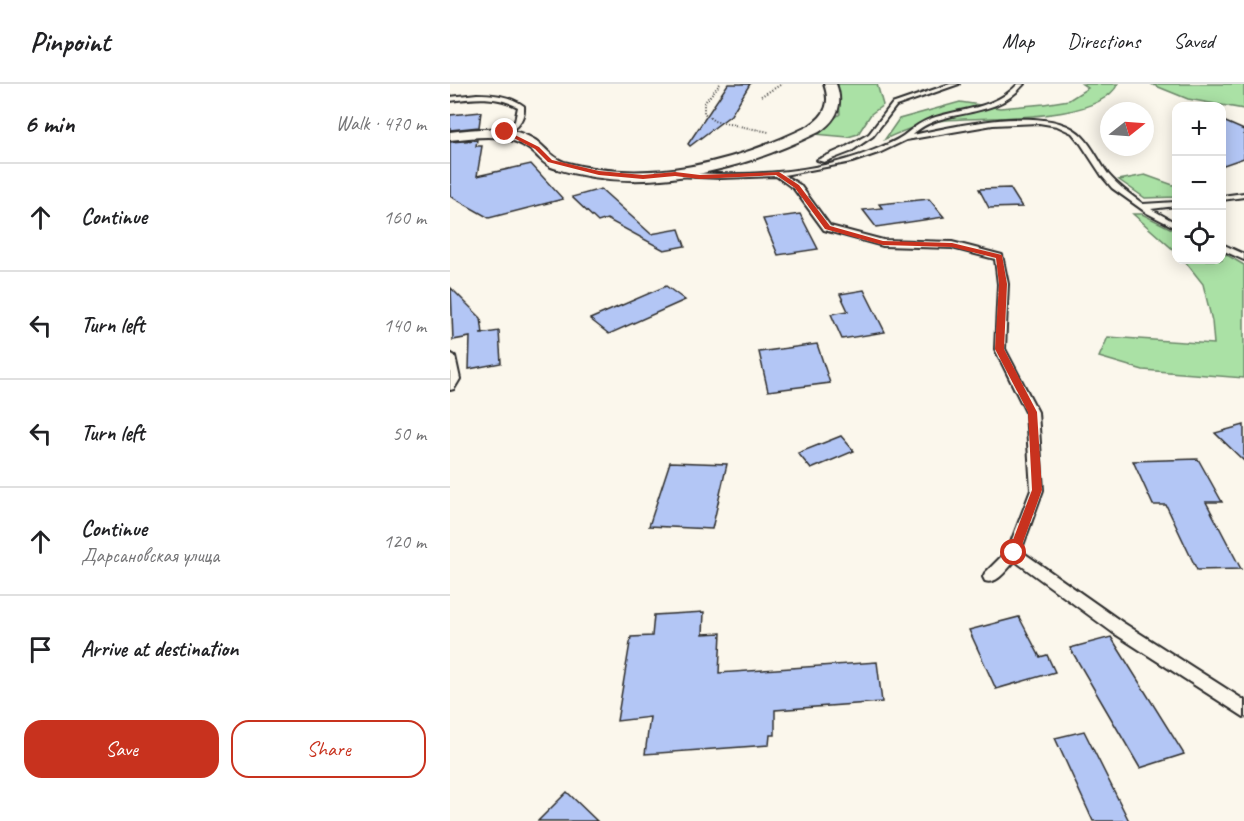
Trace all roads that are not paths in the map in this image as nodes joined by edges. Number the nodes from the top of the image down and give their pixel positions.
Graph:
1 (830, 84) edge
2 (956, 84) edge
3 (1021, 84) edge
4 (450, 99) edge
5 (505, 132) junction
6 (450, 136) edge
7 (904, 138) junction
8 (777, 173) junction
9 (675, 174) junction
10 (1244, 195) edge
11 (1226, 197) edge
12 (1172, 204) edge
13 (1144, 207) junction
14 (1172, 224) edge
15 (1226, 249) edge
16 (1244, 257) edge
17 (450, 356) edge
18 (450, 387) edge
19 (1014, 553) junction
20 (990, 577) dead end
21 (1244, 709) edge

1 - 9 street
2 - 8 lane
3 - 7 lane
4 - 5 lane
5 - 6 street
5 - 9 street
7 - 8 lane
7 - 13 lane
8 - 9 lane
8 - 19 lane
10 - 11 lane
12 - 13 lane
13 - 14 lane
15 - 16 lane
17 - 18 lane
19 - 20 lane
19 - 21 lane

